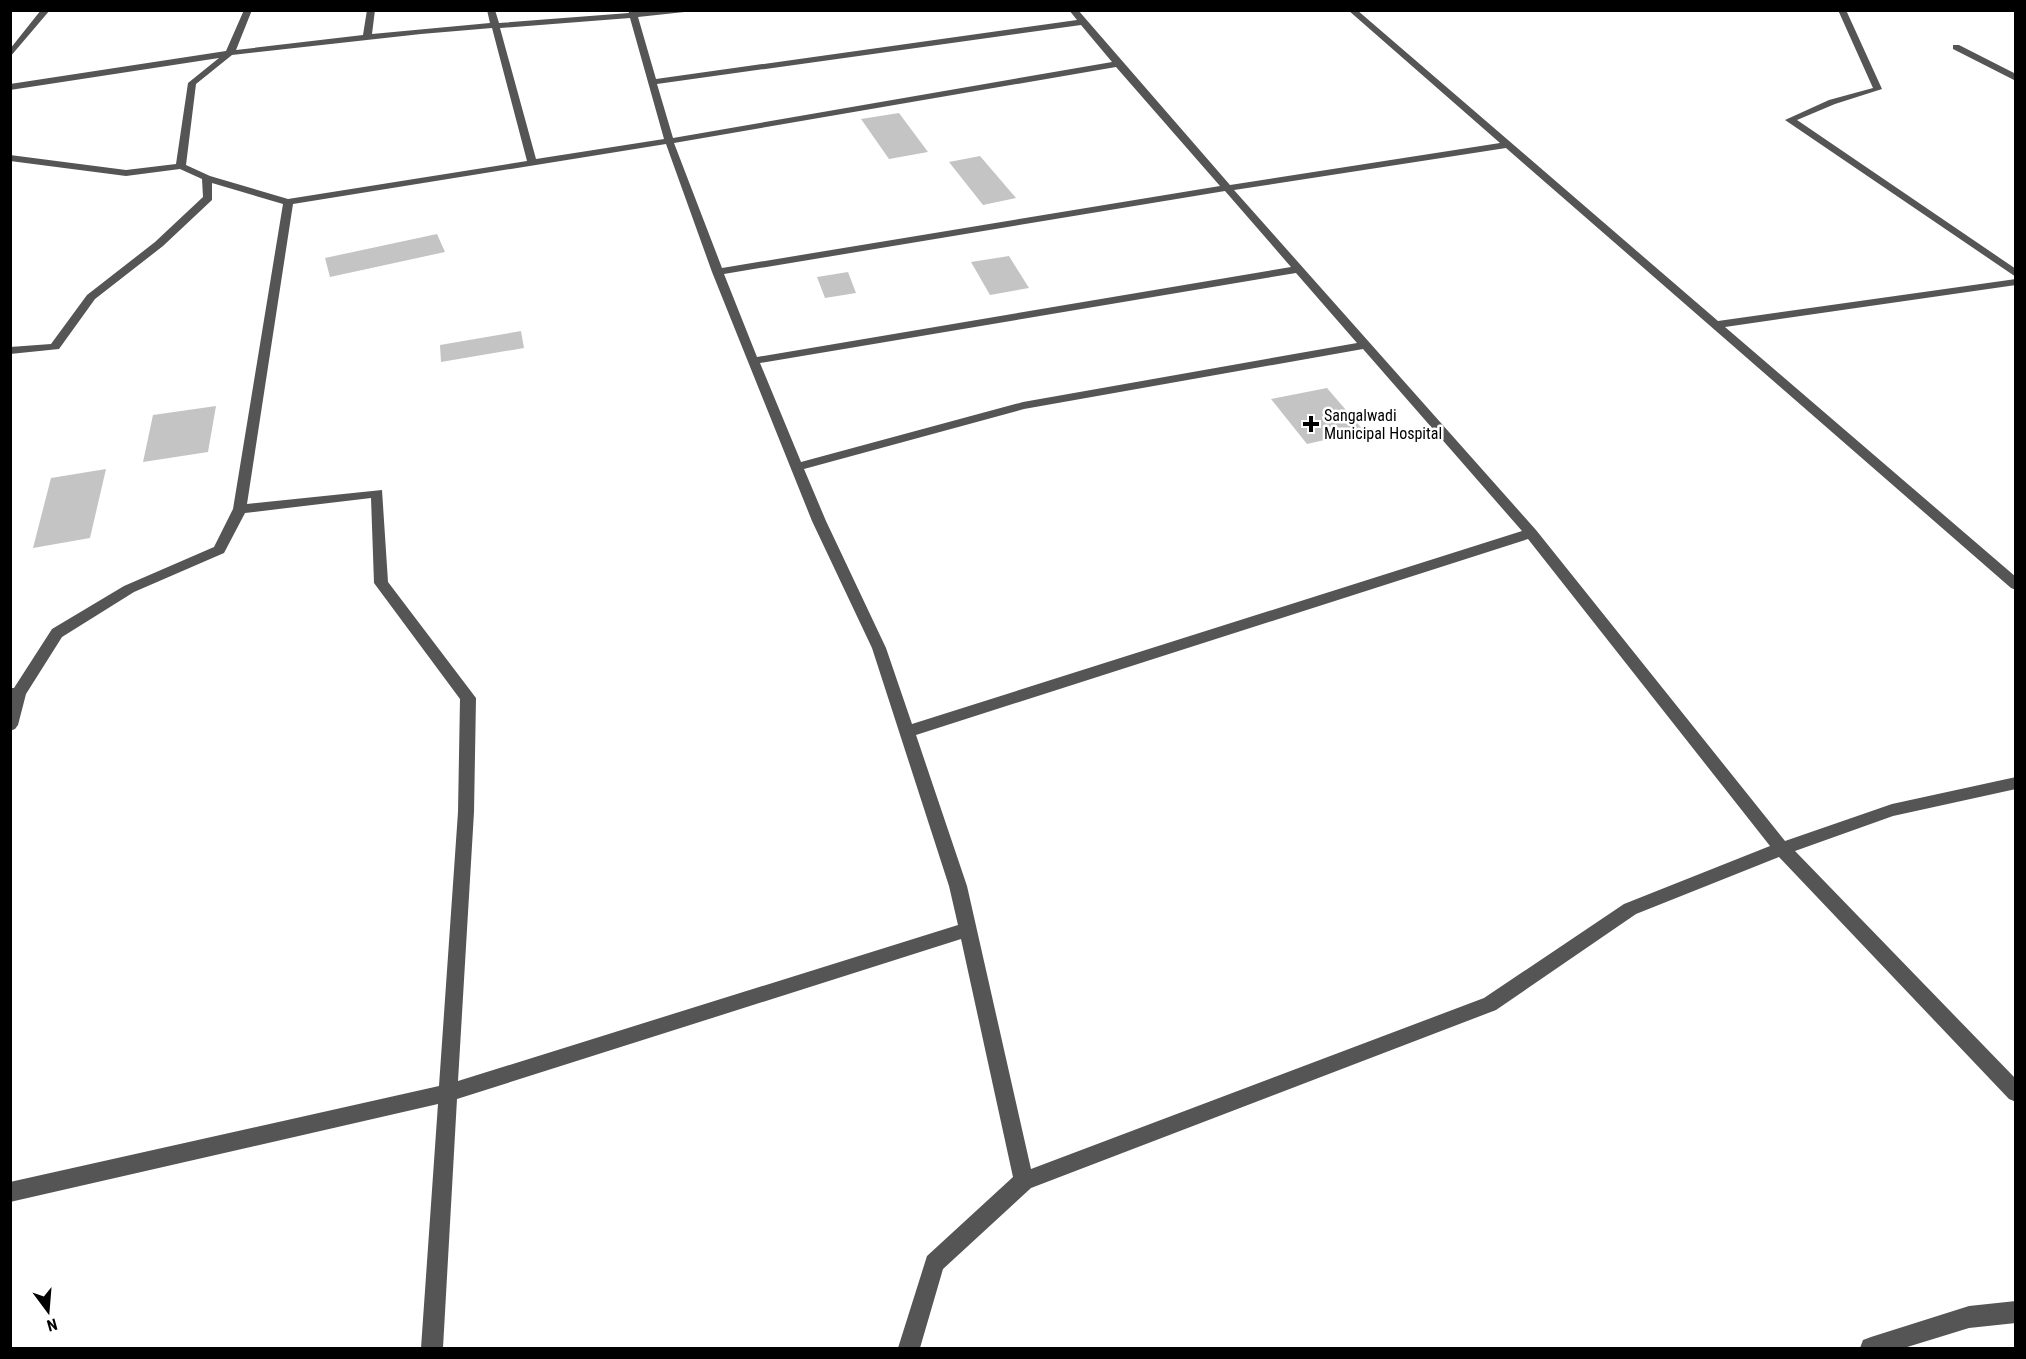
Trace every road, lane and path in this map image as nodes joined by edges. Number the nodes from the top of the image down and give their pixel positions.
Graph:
1 (46, 10) edge
2 (248, 10) edge
3 (371, 10) edge
4 (491, 10) edge
5 (699, 10) edge
6 (1073, 10) edge
7 (1352, 10) edge
8 (1842, 10) edge
9 (632, 14) edge
10 (1082, 22) junction
11 (495, 27) junction
12 (366, 37) junction
13 (1956, 47) dead end
14 (230, 53) junction
15 (10, 55) edge
16 (1118, 64) junction
17 (2016, 78) edge
18 (651, 82) junction
19 (10, 87) edge
20 (669, 141) junction
21 (1507, 145) junction
22 (10, 158) edge
23 (532, 163) junction
24 (181, 166) junction
25 (207, 178) junction
26 (1227, 188) junction
27 (288, 202) junction
28 (1298, 269) junction
29 (717, 272) junction
30 (2016, 274) edge
31 (2016, 282) edge
32 (1715, 325) junction
33 (1366, 345) junction
34 (10, 351) edge
35 (753, 361) junction
36 (797, 467) junction
37 (240, 509) junction
38 (1531, 533) junction
39 (2016, 585) edge
40 (15, 694) edge
41 (10, 725) edge
42 (906, 732) junction
43 (2016, 783) edge
44 (1782, 849) junction
45 (967, 930) junction
46 (448, 1093) junction
47 (2016, 1093) edge
48 (1024, 1181) junction
49 (10, 1192) edge
50 (2016, 1312) edge
51 (432, 1348) edge
52 (909, 1348) edge
53 (1871, 1348) edge

1 - 15 street
2 - 14 street
3 - 12 street
4 - 11 street
5 - 9 street
6 - 10 street
7 - 21 street
8 - 30 street
9 - 11 street
9 - 18 street
10 - 16 street
10 - 18 street
11 - 12 street
11 - 23 street
12 - 14 street
13 - 17 street
14 - 19 street
14 - 24 street
16 - 20 street
16 - 26 street
18 - 20 street
20 - 23 street
20 - 29 street
21 - 26 street
21 - 32 street
22 - 24 street
23 - 27 street
24 - 25 street
25 - 27 street
25 - 34 street
26 - 28 street
26 - 29 street
27 - 37 street
28 - 33 street
28 - 35 street
29 - 35 street
31 - 32 street
32 - 39 street
33 - 36 street
33 - 38 street
35 - 36 street
36 - 42 street
37 - 40 street
37 - 46 street
38 - 42 street
38 - 44 street
40 - 41 street
42 - 45 street
43 - 44 street
44 - 47 street
44 - 48 street
45 - 46 street
45 - 48 street
46 - 49 street
46 - 51 street
48 - 52 street
50 - 53 street

